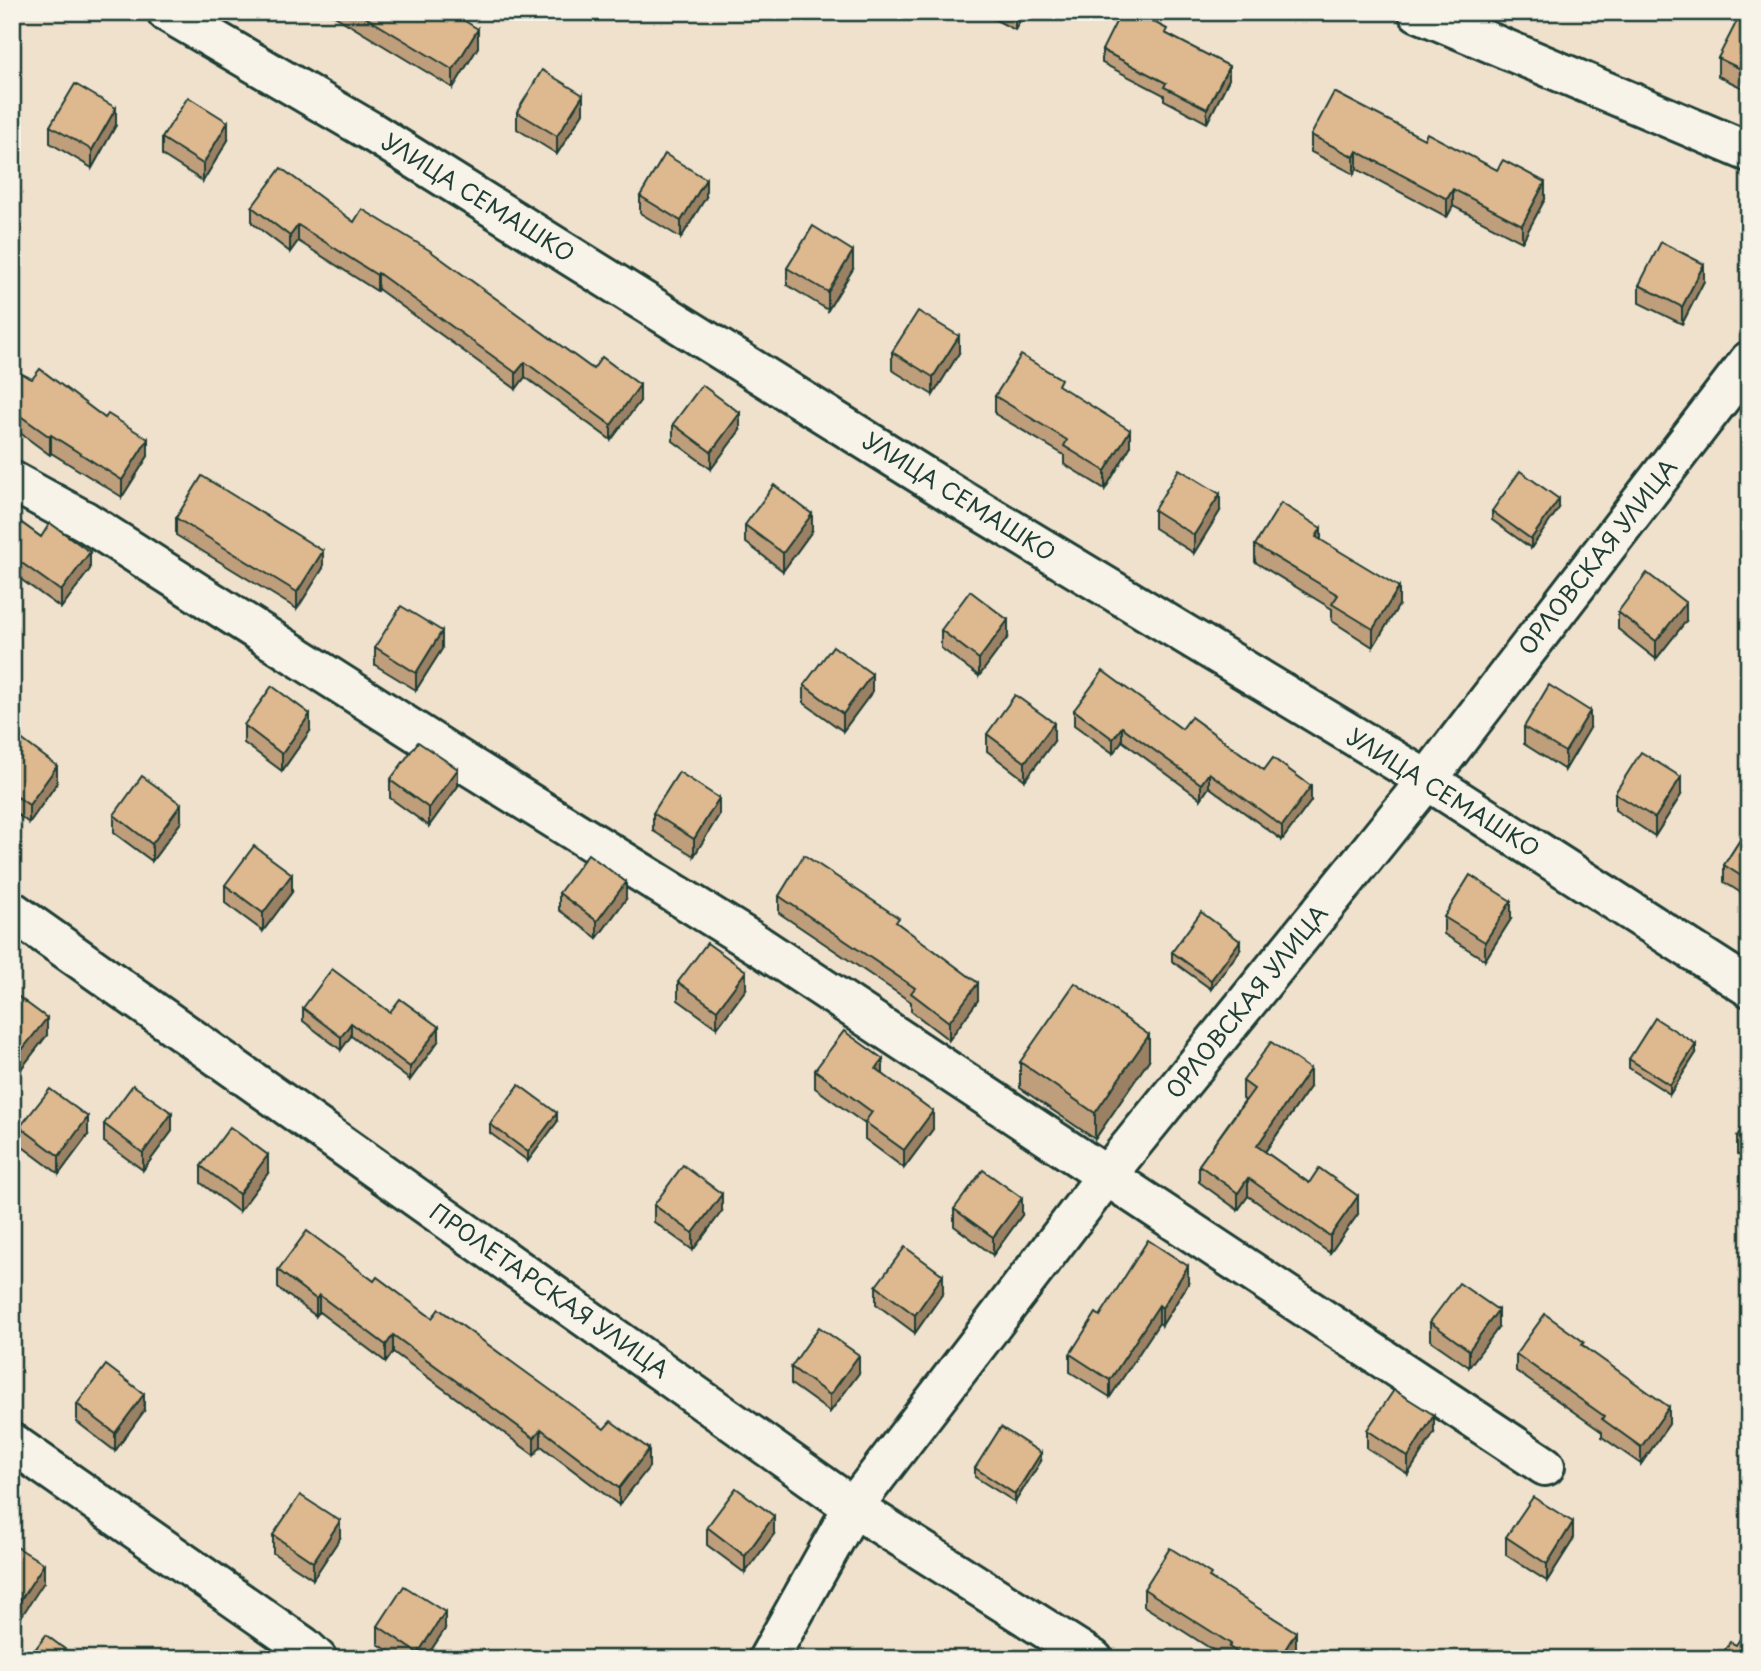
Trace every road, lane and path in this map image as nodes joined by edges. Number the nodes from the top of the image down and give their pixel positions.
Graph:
1 (167, 12) edge
2 (1418, 12) edge
3 (1749, 152) edge
4 (1749, 361) edge
5 (12, 481) edge
6 (1427, 780) junction
7 (12, 911) edge
8 (1749, 987) edge
9 (1107, 1175) junction
10 (12, 1443) edge
11 (1545, 1466) dead end
12 (853, 1507) junction
13 (317, 1659) edge
14 (768, 1659) edge
15 (1093, 1659) edge

1 - 6 street, УЛИЦА СЕМАШКО
2 - 3 street
4 - 6 street, ОРЛОВСКАЯ УЛИЦА
5 - 9 street
6 - 8 street, УЛИЦА СЕМАШКО
6 - 9 street, ОРЛОВСКАЯ УЛИЦА
7 - 12 street, ПРОЛЕТАРСКАЯ УЛИЦА
9 - 11 street
9 - 12 street, ОРЛОВСКАЯ УЛИЦА
10 - 13 street
12 - 14 street, ОРЛОВСКАЯ УЛИЦА
12 - 15 street, ПРОЛЕТАРСКАЯ УЛИЦА

